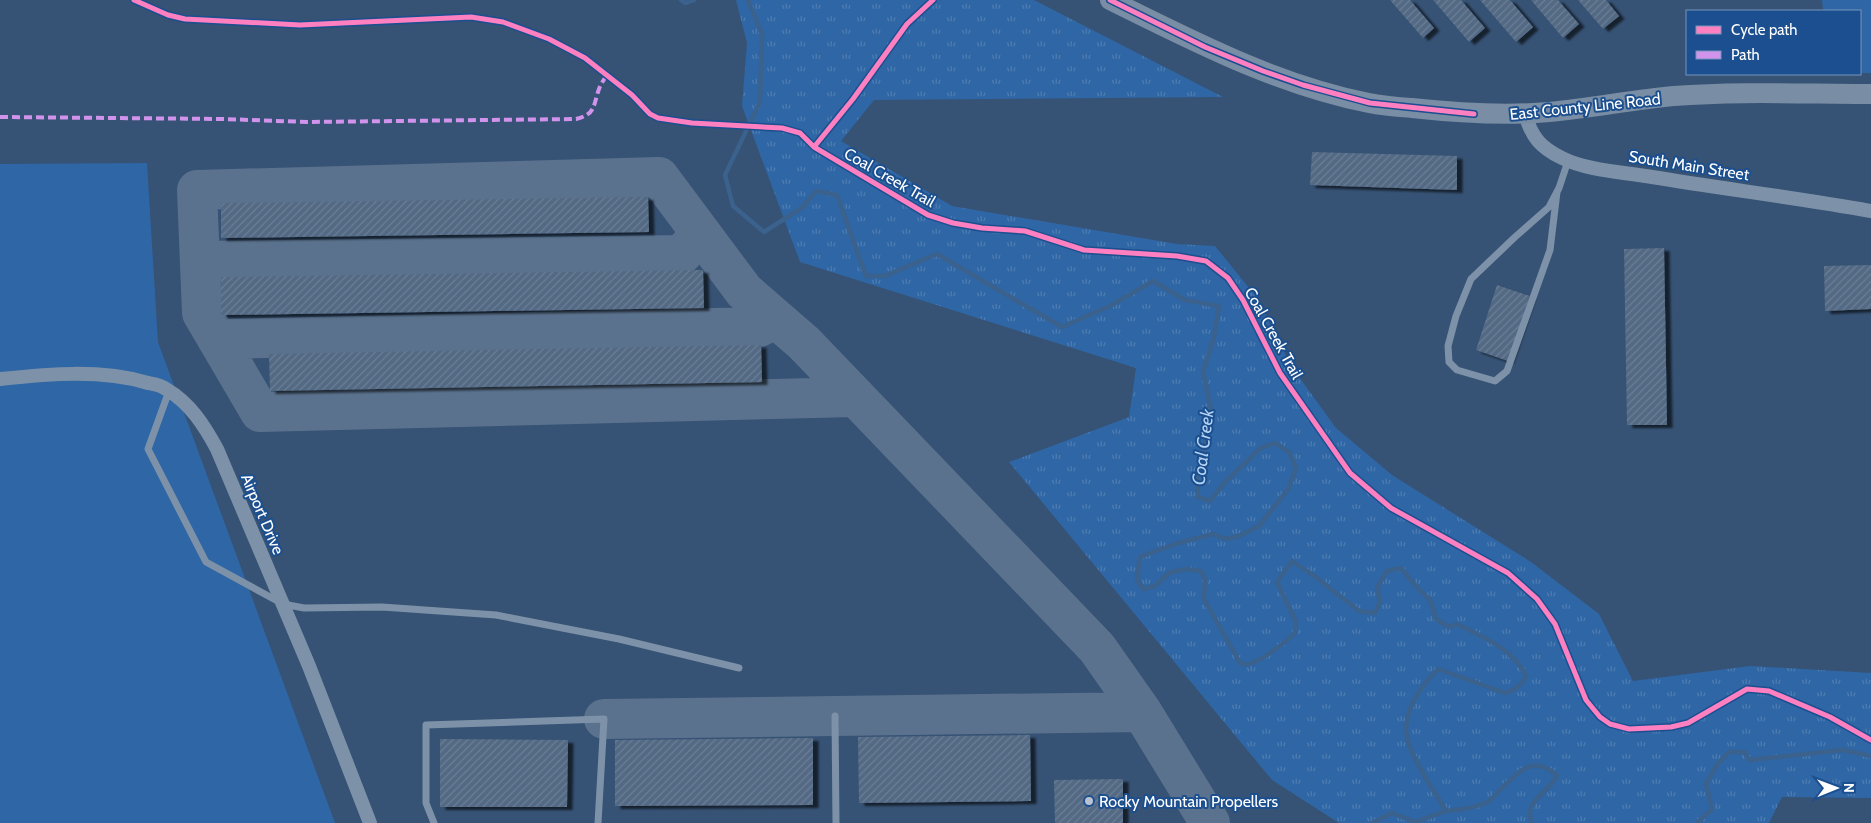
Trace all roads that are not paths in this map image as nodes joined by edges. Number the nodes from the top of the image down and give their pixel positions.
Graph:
1 (1110, 0) edge
2 (1871, 94) edge
3 (1525, 114) junction
4 (1568, 161) junction
5 (1557, 192) junction
6 (1871, 211) edge
7 (0, 379) edge
8 (169, 391) junction
9 (283, 604) junction
10 (739, 668) dead end
11 (835, 716) dead end
12 (370, 823) edge
13 (434, 823) edge
14 (598, 823) edge
15 (836, 823) edge

1 - 3 main road, East County Line Road
2 - 3 main road, East County Line Road
3 - 4 street, South Main Street
4 - 5 lane
4 - 6 street, South Main Street
5 - 5 lane
7 - 8 street, Airport Drive
8 - 9 street, Airport Drive
8 - 9 lane
9 - 10 lane
9 - 12 street, Airport Drive
11 - 15 lane
13 - 14 lane

